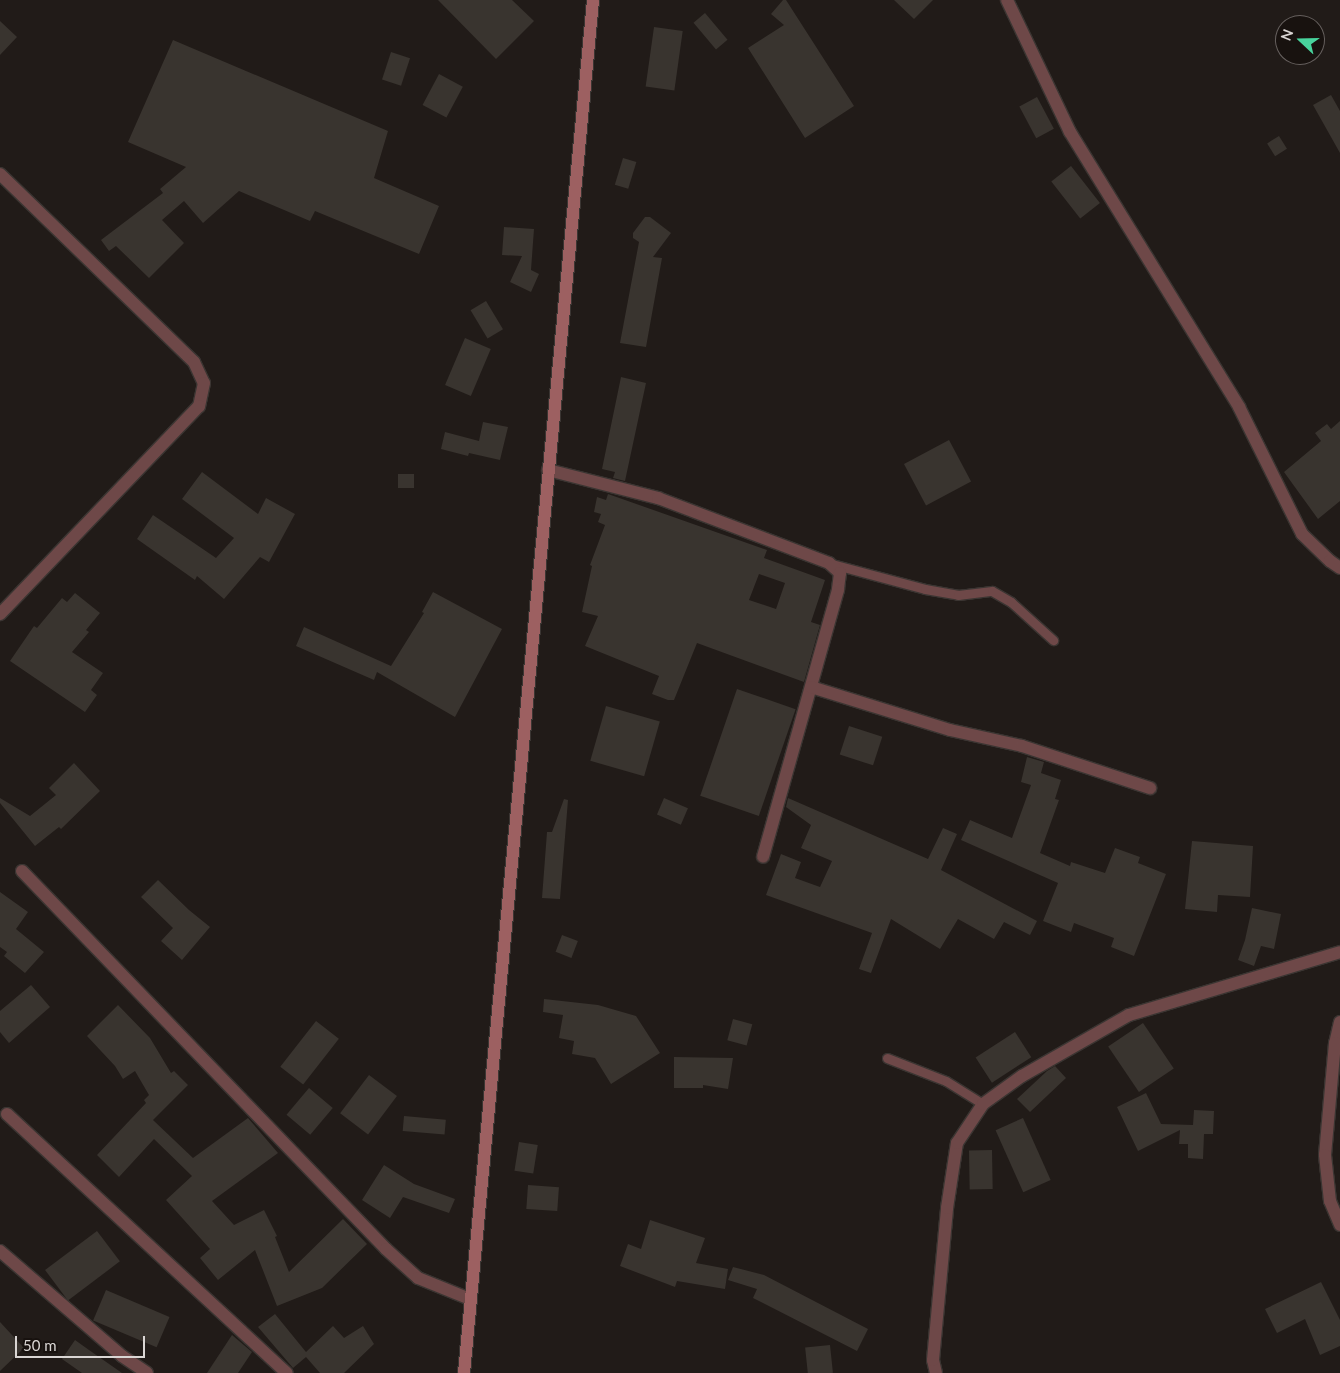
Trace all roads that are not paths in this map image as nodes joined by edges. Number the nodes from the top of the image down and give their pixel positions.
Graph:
1 (593, 0) edge
2 (1007, 0) edge
3 (0, 174) edge
4 (548, 470) junction
5 (829, 563) junction
6 (1340, 568) edge
7 (0, 614) edge
8 (1053, 640) dead end
9 (811, 687) junction
10 (1150, 788) dead end
11 (763, 857) dead end
12 (22, 871) dead end
13 (1340, 952) edge
14 (1340, 1022) edge
15 (887, 1058) dead end
16 (983, 1104) junction
17 (7, 1114) dead end
18 (1340, 1226) edge
19 (0, 1251) edge
20 (470, 1299) junction
21 (147, 1373) edge
22 (287, 1373) edge
23 (464, 1373) edge
24 (936, 1373) edge

1 - 4 main road
2 - 6 street
3 - 7 street
4 - 5 street
4 - 20 main road
5 - 8 lane
5 - 9 street
9 - 10 street
9 - 11 street
12 - 20 street
13 - 16 street
14 - 18 street
15 - 16 lane
16 - 24 street
17 - 22 street
19 - 21 street
20 - 23 main road

